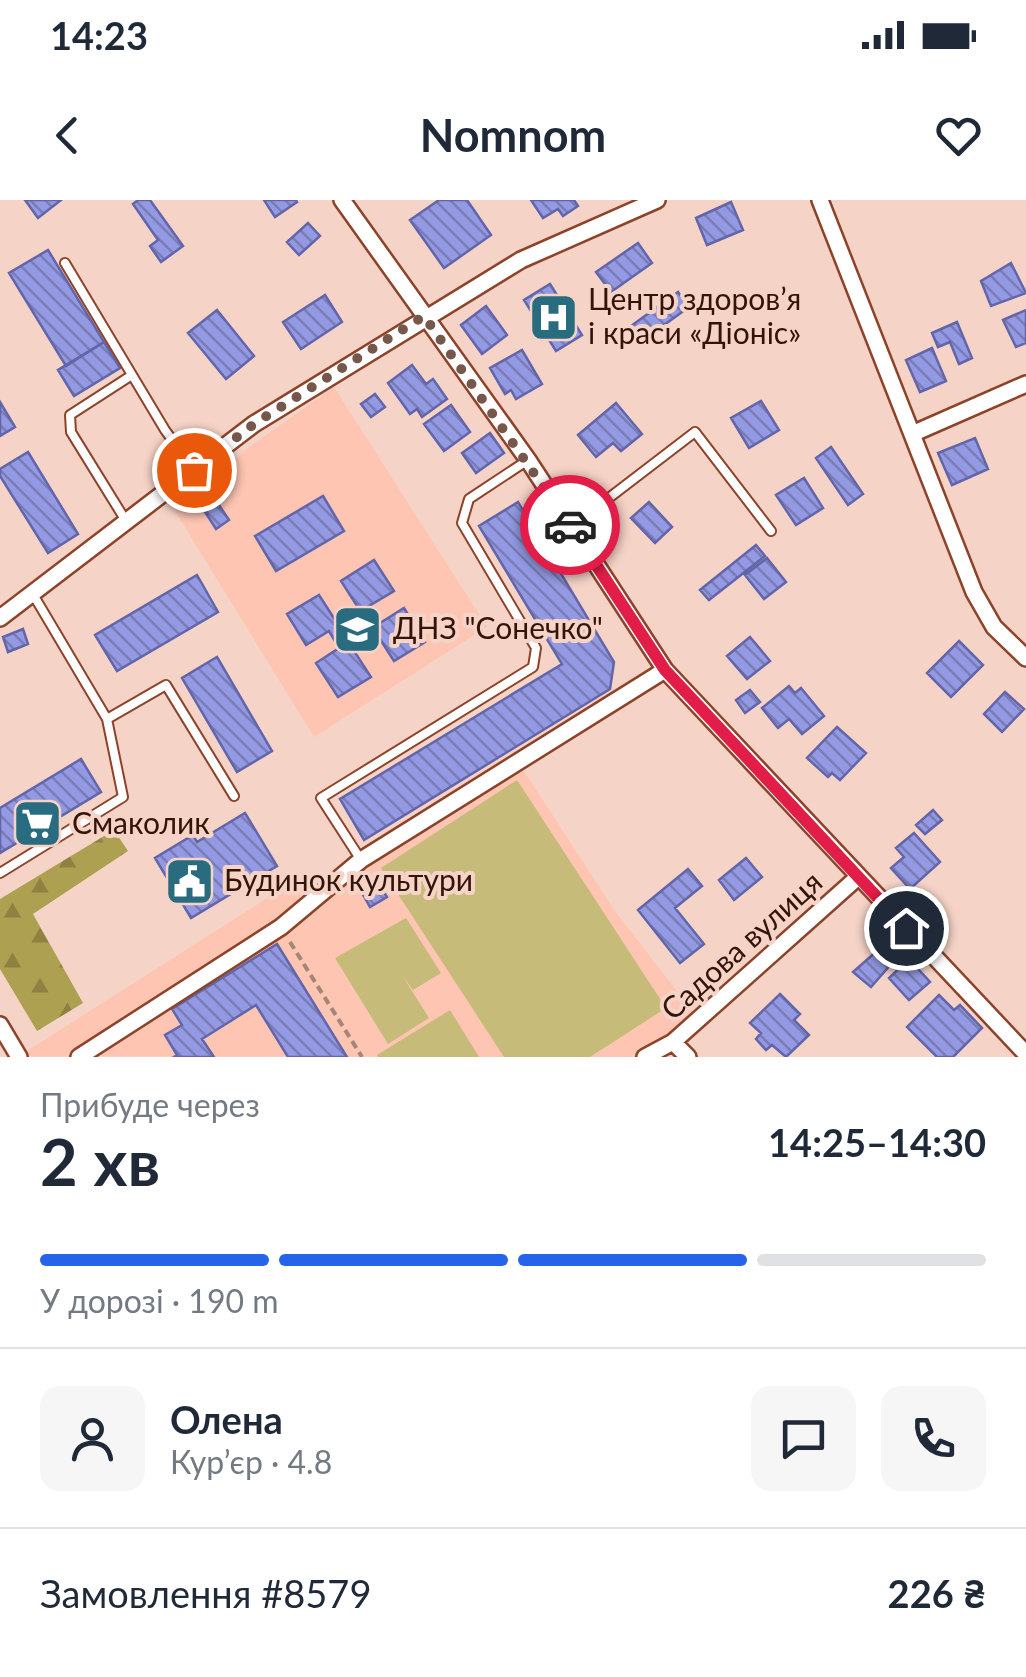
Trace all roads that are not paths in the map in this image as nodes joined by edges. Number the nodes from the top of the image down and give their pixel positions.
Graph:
1 (342, 200) edge
2 (657, 200) edge
3 (820, 200) edge
4 (65, 263) dead end
5 (424, 316) junction
6 (132, 375) junction
7 (1026, 384) edge
8 (912, 434) junction
9 (528, 460) junction
10 (194, 470) junction
11 (127, 523) junction
12 (571, 527) junction
13 (770, 531) dead end
14 (34, 596) junction
15 (0, 618) edge
16 (1026, 658) edge
17 (665, 670) junction
18 (108, 719) junction
19 (234, 796) dead end
20 (361, 860) junction
21 (0, 873) edge
22 (858, 877) junction
23 (0, 1024) edge
24 (673, 1042) junction
25 (1026, 1054) edge
26 (20, 1057) edge
27 (80, 1057) edge
28 (644, 1057) edge
29 (688, 1057) edge

1 - 5 street
2 - 5 street
3 - 8 street
4 - 6 lane
5 - 9 street
5 - 10 street
6 - 10 lane
6 - 11 lane
7 - 8 street
8 - 16 street
9 - 12 street
9 - 20 lane
10 - 11 street
11 - 14 street
12 - 13 lane
12 - 17 street
14 - 15 street
14 - 18 lane
17 - 20 street
17 - 22 street
18 - 19 lane
18 - 21 lane
20 - 27 street
22 - 24 street, Садова вулиця
22 - 25 street
23 - 26 street
24 - 28 street
24 - 29 street, Садова вулиця

